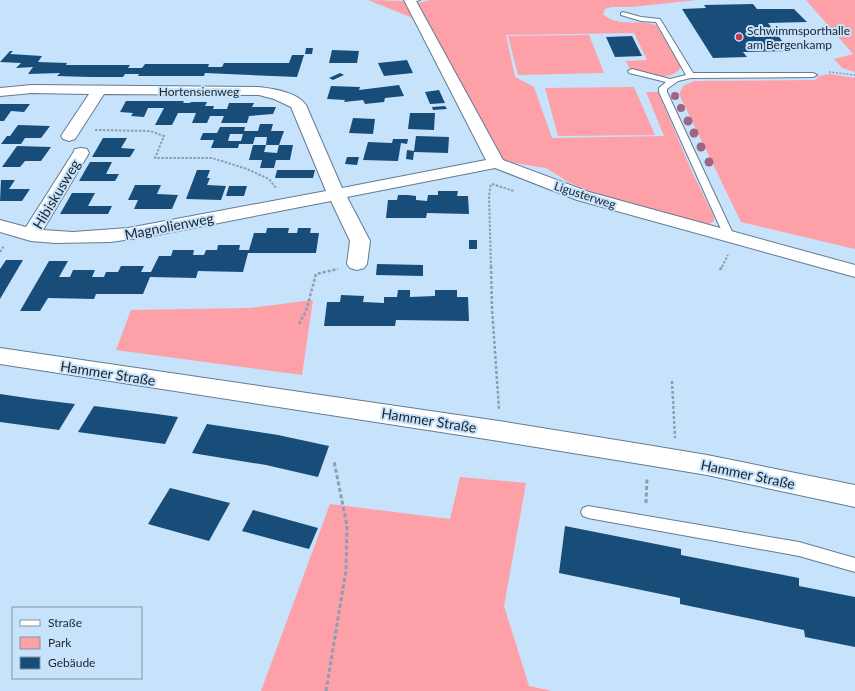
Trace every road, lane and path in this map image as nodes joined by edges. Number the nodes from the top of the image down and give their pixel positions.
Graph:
1 (412, 0) edge
2 (623, 14) dead end
3 (632, 71) dead end
4 (717, 71) dead end
5 (813, 75) joint
6 (855, 75) edge
7 (691, 76) junction
8 (670, 81) junction
9 (99, 90) junction
10 (0, 92) edge
11 (95, 130) dead end
12 (68, 136) dead end
13 (81, 153) dead end
14 (490, 164) junction
15 (336, 193) junction
16 (289, 203) junction
17 (0, 226) edge
18 (31, 235) junction
19 (730, 238) junction
20 (357, 264) joint
21 (855, 271) edge
22 (299, 324) dead end
23 (0, 356) edge
24 (672, 381) dead end
25 (499, 431) junction
26 (647, 455) junction
27 (676, 460) junction
28 (334, 461) dead end
29 (855, 496) edge
30 (588, 512) dead end
31 (646, 521) junction
32 (855, 565) edge
33 (326, 691) edge

1 - 14 street
2 - 7 lane
3 - 8 lane
4 - 7 lane
5 - 6 path
5 - 7 lane
7 - 8 lane
8 - 19 lane
9 - 10 street, Hortensienweg
9 - 12 street, Hibiskusweg
9 - 15 street, Hortensienweg
11 - 16 path
13 - 18 street, Hibiskusweg
14 - 15 street, Magnolienweg
14 - 19 street, Ligusterweg
14 - 25 path
15 - 16 street, Magnolienweg
15 - 20 street
16 - 18 street, Magnolienweg
17 - 18 street, Magnolienweg
19 - 21 street, Ligusterweg
20 - 22 path
23 - 25 street, Hammer Straße
24 - 27 path
25 - 26 street, Hammer Straße
26 - 27 street, Hammer Straße
26 - 31 path
27 - 29 street, Hammer Straße
28 - 33 path
30 - 31 lane
31 - 32 lane

